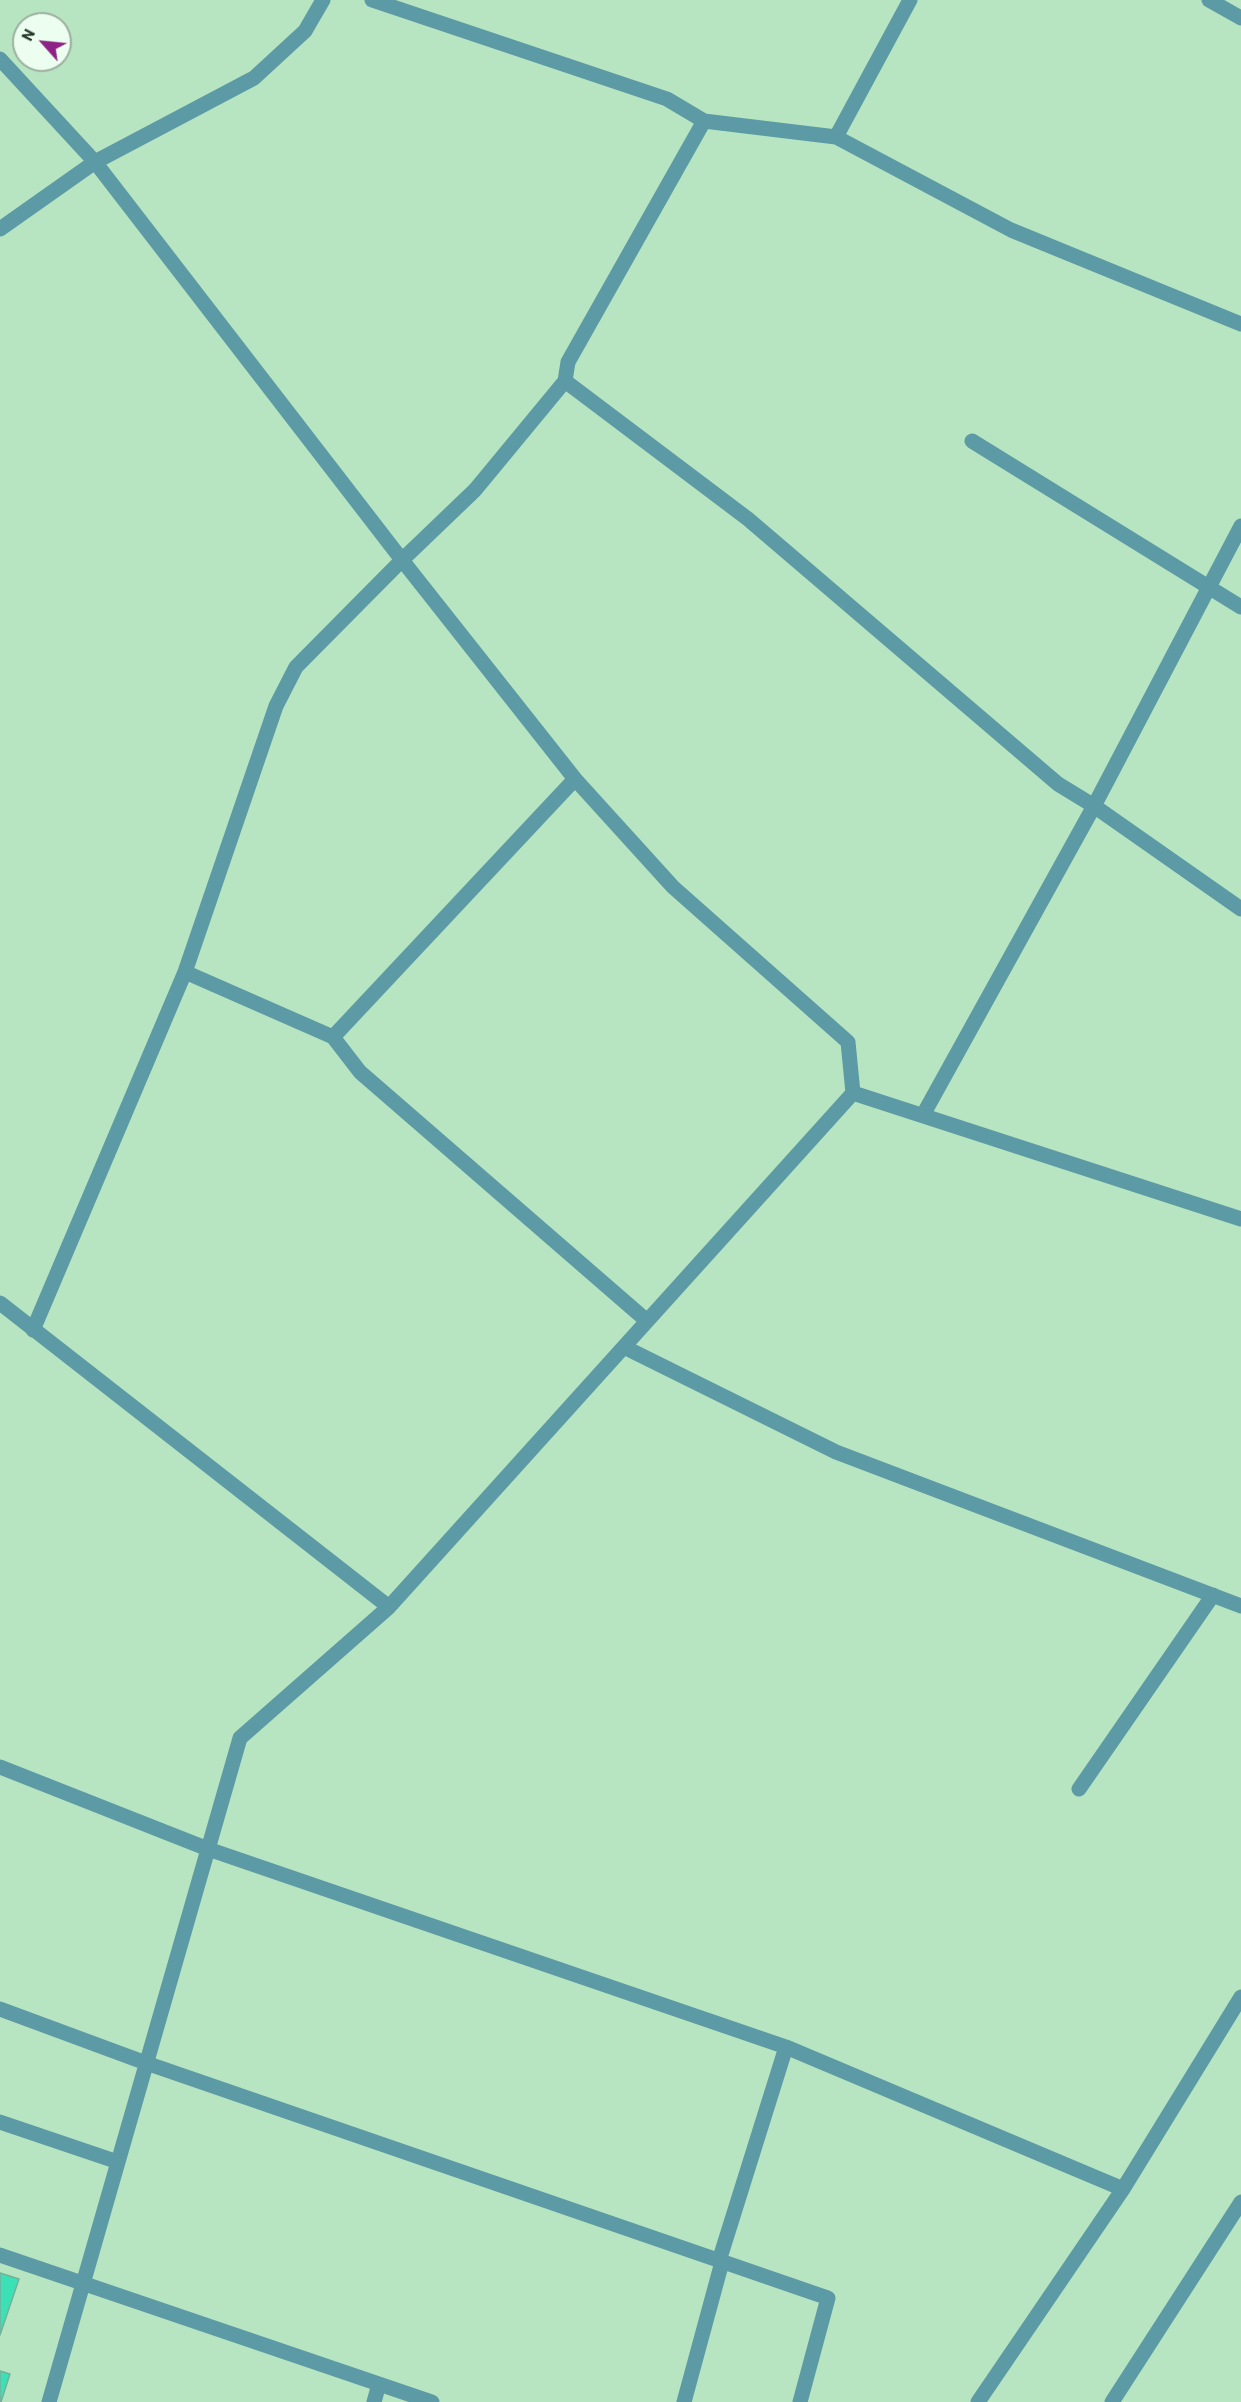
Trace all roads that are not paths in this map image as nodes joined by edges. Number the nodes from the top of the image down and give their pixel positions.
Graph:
1 (323, 0) edge
2 (910, 0) edge
3 (1209, 0) edge
4 (376, 1) edge
5 (1241, 18) edge
6 (0, 59) edge
7 (704, 121) junction
8 (836, 137) junction
9 (95, 162) junction
10 (0, 229) edge
11 (1241, 324) edge
12 (565, 381) junction
13 (972, 441) dead end
14 (1241, 526) edge
15 (402, 560) junction
16 (1209, 588) junction
17 (1241, 607) edge
18 (575, 779) junction
19 (1094, 806) junction
20 (1241, 909) edge
21 (185, 972) junction
22 (333, 1037) junction
23 (853, 1093) junction
24 (923, 1115) junction
25 (1241, 1220) edge
26 (0, 1303) edge
27 (646, 1321) junction
28 (33, 1330) junction
29 (624, 1347) junction
30 (1213, 1595) junction
31 (1241, 1606) edge
32 (389, 1607) junction
33 (0, 1767) edge
34 (1079, 1789) dead end
35 (208, 1849) junction
36 (1241, 1997) edge
37 (0, 2009) edge
38 (786, 2048) junction
39 (146, 2063) junction
40 (0, 2122) edge
41 (118, 2162) junction
42 (1123, 2188) junction
43 (1241, 2202) edge
44 (0, 2255) edge
45 (719, 2260) junction
46 (83, 2283) junction
47 (379, 2384) junction
48 (49, 2402) edge
49 (374, 2402) edge
50 (432, 2402) edge
51 (684, 2402) edge
52 (800, 2402) edge
53 (978, 2402) edge
54 (1112, 2402) edge

1 - 9 street
2 - 8 street
3 - 5 street
4 - 7 street
6 - 9 street
7 - 8 street
7 - 12 street
8 - 11 street
9 - 10 street
9 - 15 street
12 - 15 street
12 - 19 street
13 - 16 street
14 - 16 street
15 - 18 street
15 - 21 street
16 - 17 street
16 - 19 street
18 - 22 street
18 - 23 street
19 - 20 street
19 - 24 street
21 - 22 street
21 - 28 street
22 - 27 street
23 - 24 street
23 - 27 street
24 - 25 street
26 - 28 street
27 - 29 street
28 - 32 street
29 - 30 street
29 - 32 street
30 - 31 street
30 - 34 street
32 - 35 street
33 - 35 street
35 - 38 street
35 - 39 street
36 - 42 street
37 - 39 street
38 - 42 street
38 - 45 street
39 - 41 street
39 - 45 street
40 - 41 street
41 - 46 street
42 - 53 street
43 - 54 street
44 - 46 street
45 - 51 street
45 - 52 street
46 - 47 street
46 - 48 street
47 - 49 street
47 - 50 street

